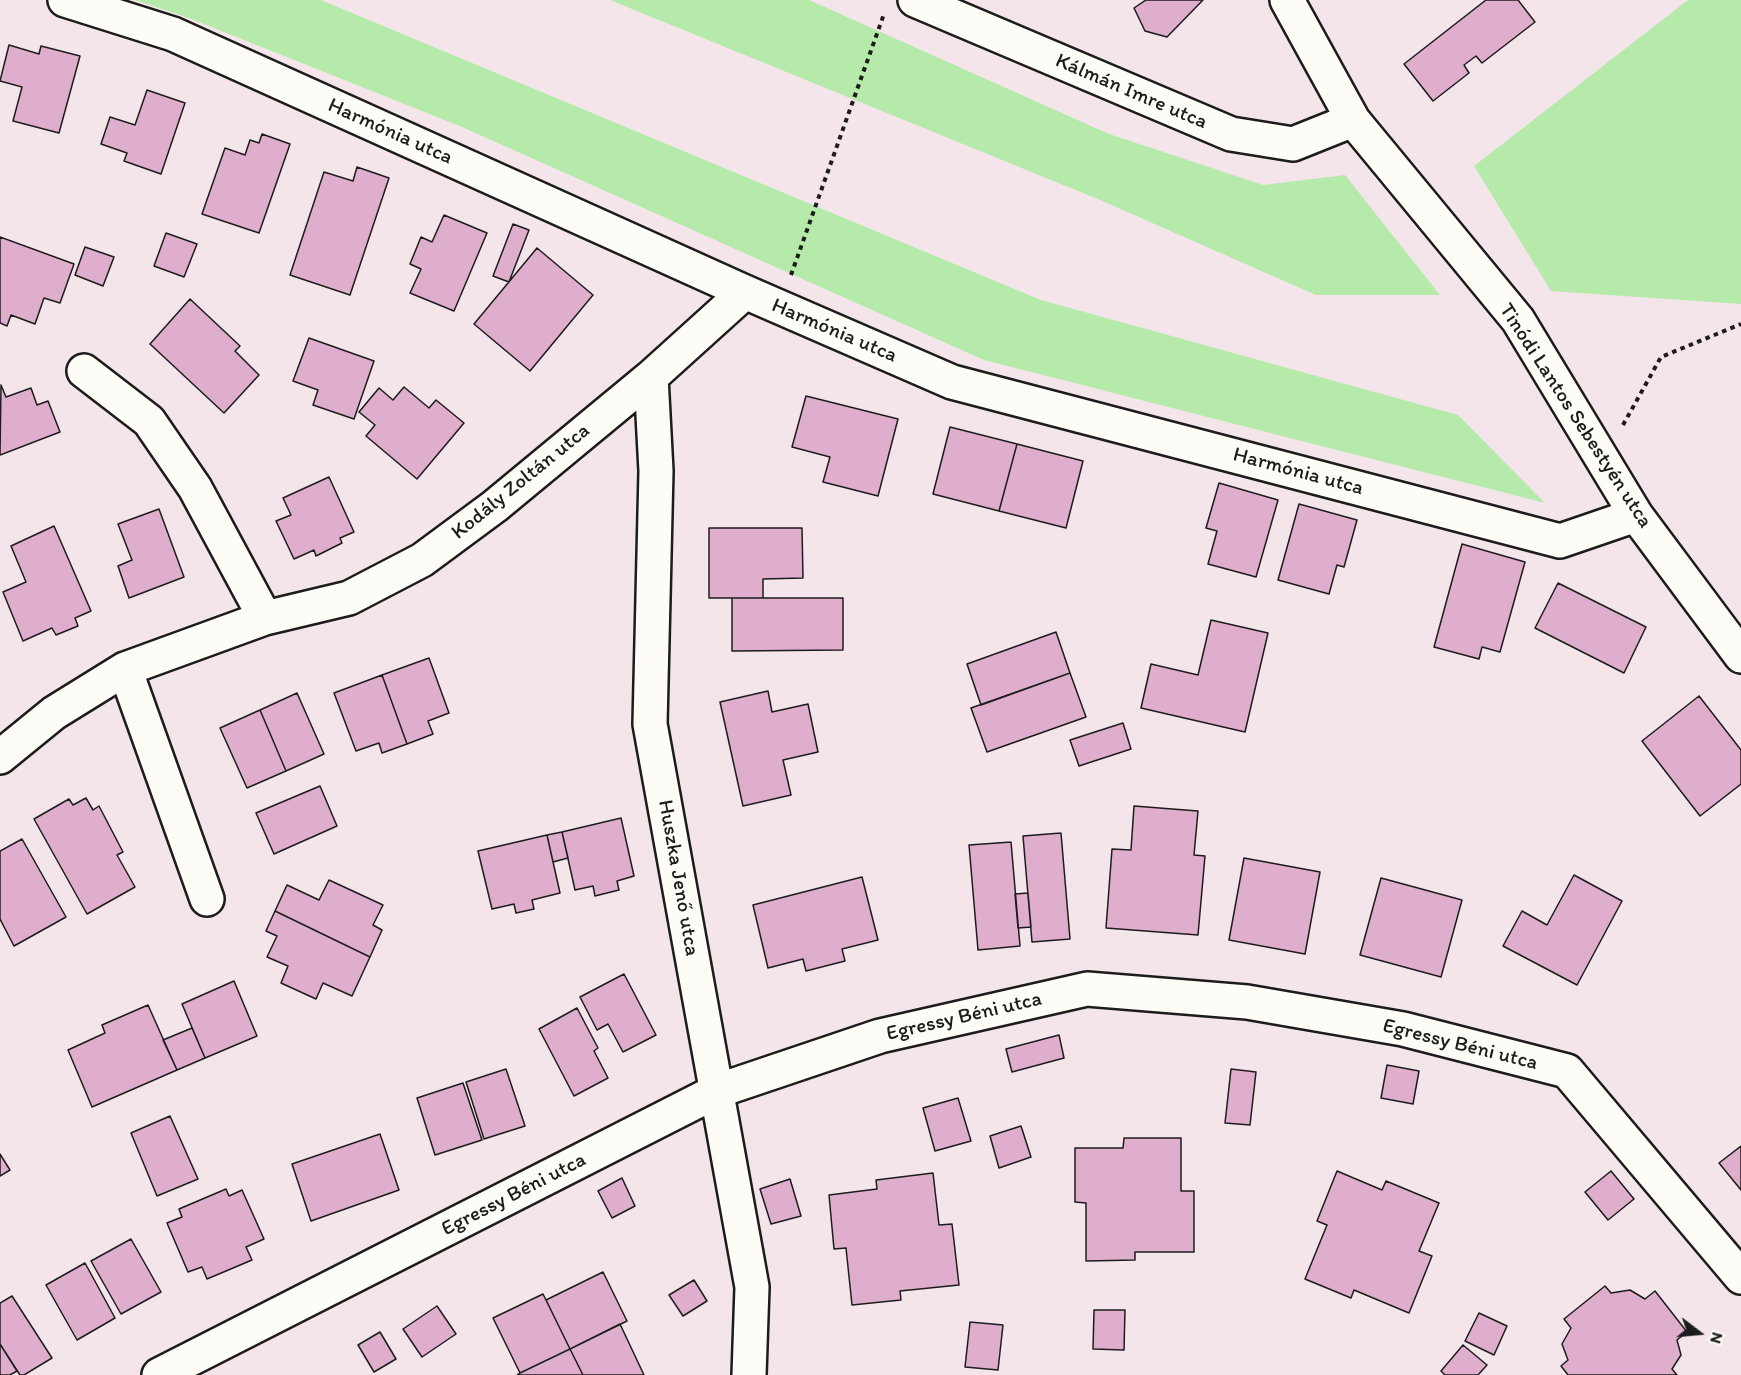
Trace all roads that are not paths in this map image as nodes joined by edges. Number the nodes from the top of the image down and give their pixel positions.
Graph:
1 (65, 0) edge
2 (1287, 0) edge
3 (900, 5) edge
4 (1353, 120) junction
5 (745, 292) junction
6 (84, 371) dead end
7 (651, 377) junction
8 (1636, 514) junction
9 (265, 618) junction
10 (1741, 656) edge
11 (125, 669) junction
12 (0, 757) edge
13 (207, 899) dead end
14 (717, 1091) junction
15 (1741, 1277) edge
16 (159, 1375) edge
17 (748, 1375) edge

1 - 5 street, Harmónia utca
2 - 4 street, Tinódi Lantos Sebestyén utca
3 - 4 street, Kálmán Imre utca
4 - 8 street, Tinódi Lantos Sebestyén utca
5 - 7 street, Kodály Zoltán utca
5 - 8 street, Harmónia utca
6 - 9 street
7 - 9 street, Kodály Zoltán utca
7 - 14 street, Huszka Jenő utca
8 - 10 street, Tinódi Lantos Sebestyén utca
9 - 11 street, Kodály Zoltán utca
11 - 12 street, Kodály Zoltán utca
11 - 13 street
14 - 15 street, Egressy Béni utca
14 - 16 street, Egressy Béni utca
14 - 17 street, Huszka Jenő utca

